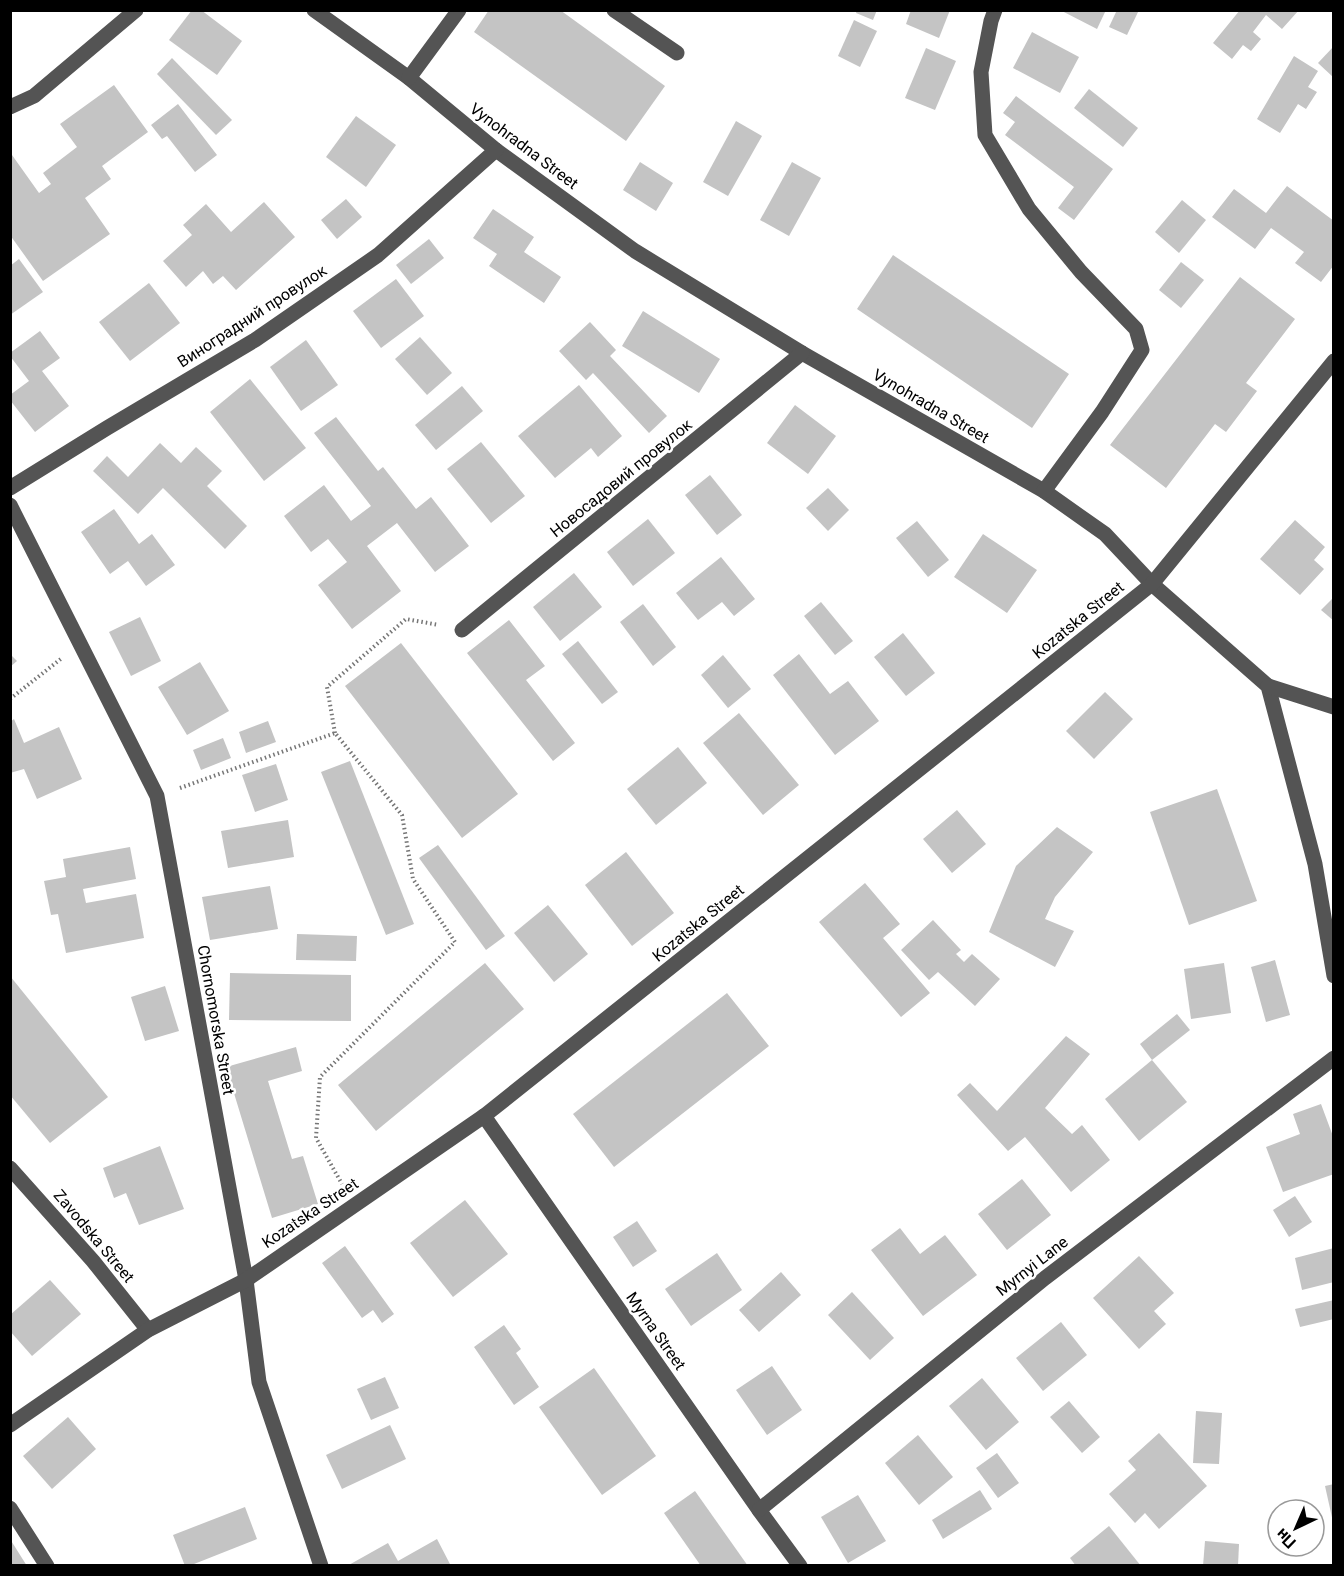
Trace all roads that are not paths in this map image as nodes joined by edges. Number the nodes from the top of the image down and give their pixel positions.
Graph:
1 (136, 10) edge
2 (314, 10) edge
3 (459, 10) edge
4 (614, 10) edge
5 (995, 10) edge
6 (677, 53) dead end
7 (409, 78) junction
8 (10, 107) edge
9 (496, 150) junction
10 (802, 353) junction
11 (1334, 361) edge
12 (10, 488) edge
13 (1044, 491) junction
14 (10, 504) edge
15 (1152, 584) junction
16 (462, 630) road end
17 (1268, 686) junction
18 (1334, 707) edge
19 (1334, 976) edge
20 (1334, 1058) edge
21 (484, 1116) junction
22 (10, 1168) edge
23 (246, 1280) junction
24 (148, 1330) junction
25 (10, 1425) edge
26 (10, 1508) edge
27 (759, 1510) junction
28 (47, 1566) edge
29 (321, 1566) edge
30 (801, 1566) edge

1 - 8 street
2 - 7 street, Vynohradna Street
3 - 7 street
4 - 6 street
5 - 13 street
7 - 9 street, Vynohradna Street
9 - 10 street, Vynohradna Street
9 - 12 street, Виноградний провулок
10 - 13 street, Vynohradna Street
10 - 16 street, Новосадовий провулок
11 - 15 street, Kozatska Street
13 - 15 street, Vynohradna Street
14 - 23 street, Chornomorska Street
15 - 17 street, Vynohradna Street
15 - 21 street, Kozatska Street
17 - 18 street
17 - 19 street
20 - 27 street, Myrnyi Lane
21 - 23 street, Kozatska Street
21 - 27 street, Myrna Street
22 - 24 street, Zavodska Street
23 - 24 street, Kozatska Street
23 - 29 street, Chornomorska Street
24 - 25 street, Kozatska Street
26 - 28 street
27 - 30 street, Myrna Street

